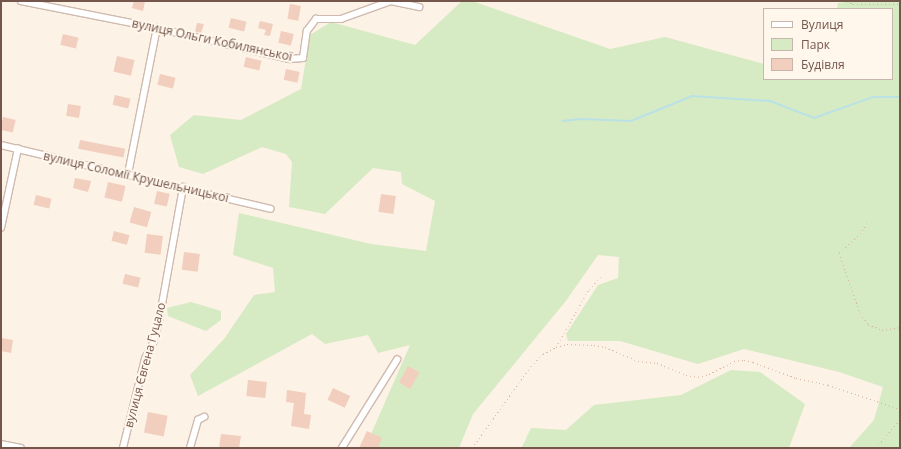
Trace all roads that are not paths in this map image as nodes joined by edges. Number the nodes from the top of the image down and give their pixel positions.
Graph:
1 (21, 1) edge
2 (419, 7) dead end
3 (157, 28) junction
4 (1, 145) edge
5 (18, 150) junction
6 (128, 174) junction
7 (183, 187) junction
8 (271, 209) dead end
9 (1, 228) edge
10 (397, 360) dead end
11 (204, 417) dead end
12 (1, 444) edge
13 (21, 448) edge
14 (123, 448) edge
15 (190, 448) edge
16 (342, 448) edge

1 - 3 street, вулиця Ольги Кобилянської
2 - 3 street, вулиця Ольги Кобилянської
3 - 6 street
4 - 5 street, вулиця Соломії Крушельницької
5 - 6 street, вулиця Соломії Крушельницької
5 - 9 street
6 - 7 street, вулиця Соломії Крушельницької
7 - 8 street, вулиця Соломії Крушельницької
7 - 14 street, вулиця Євгена Гуцало
10 - 16 street
11 - 15 street
12 - 13 street

